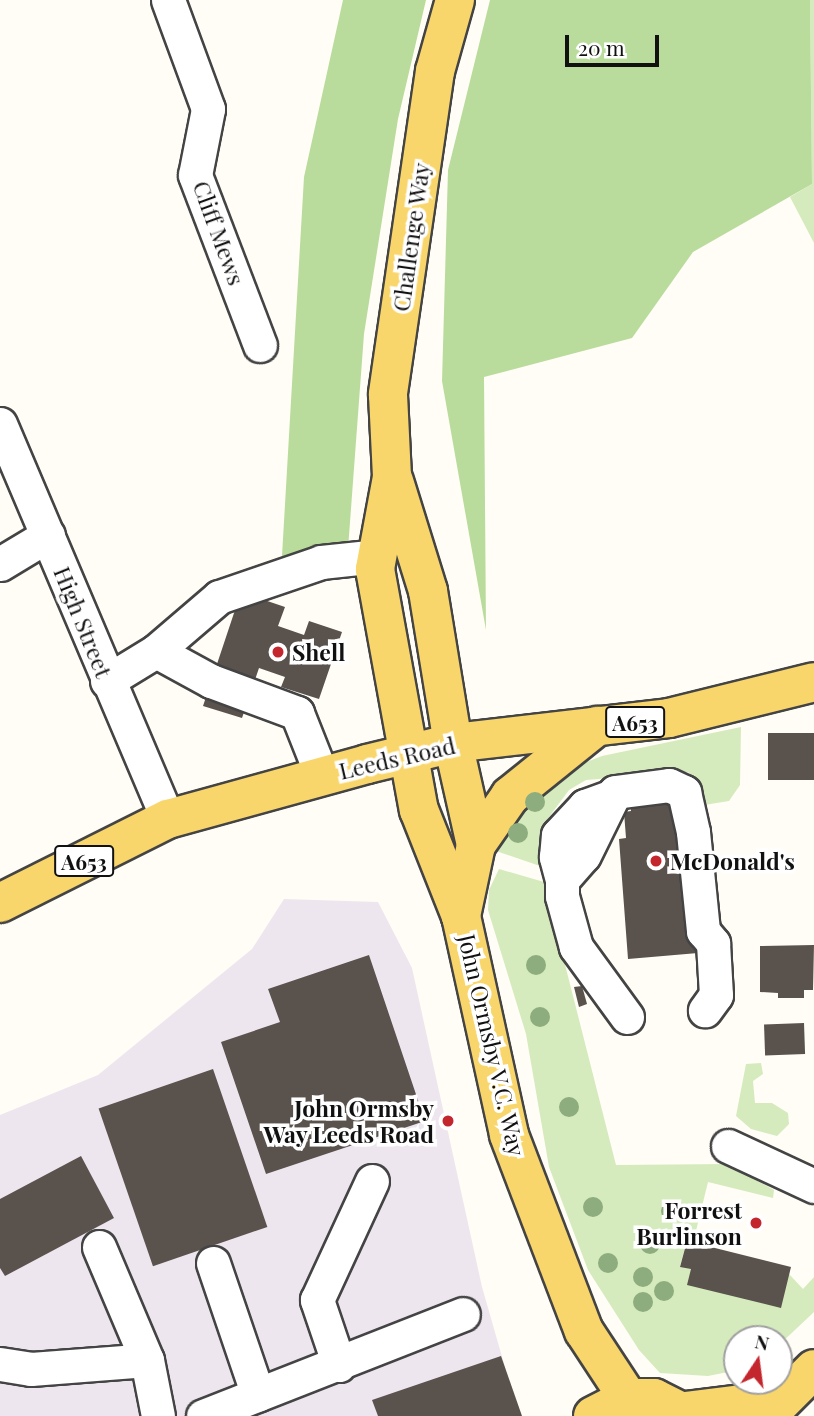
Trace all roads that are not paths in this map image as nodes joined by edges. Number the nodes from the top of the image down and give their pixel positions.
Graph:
1 (168, 0) edge
2 (455, 0) edge
3 (260, 345) dead end
4 (0, 424) edge
5 (392, 477) junction
6 (48, 535) junction
7 (377, 556) junction
8 (0, 564) edge
9 (156, 651) junction
10 (107, 681) junction
11 (814, 682) edge
12 (597, 726) junction
13 (453, 743) junction
14 (407, 753) junction
15 (322, 776) junction
16 (168, 819) junction
17 (476, 845) junction
18 (0, 903) edge
19 (461, 916) junction
20 (705, 1010) dead end
21 (627, 1017) dead end
22 (728, 1146) dead end
23 (372, 1181) dead end
24 (814, 1186) edge
25 (99, 1247) dead end
26 (213, 1263) dead end
27 (463, 1314) dead end
28 (584, 1331) junction
29 (147, 1360) junction
30 (0, 1364) edge
31 (339, 1365) junction
32 (814, 1369) edge
33 (258, 1395) junction
34 (628, 1398) junction
35 (774, 1407) edge
36 (688, 1413) edge
37 (158, 1416) edge
38 (203, 1416) edge
39 (586, 1416) edge
40 (593, 1416) edge

1 - 3 street, Cliff Mews
2 - 5 main road, Challenge Way
4 - 6 street, High Street
5 - 7 main road, Challenge Way
5 - 13 main road, Challenge Way
6 - 8 street
6 - 10 street, High Street
7 - 9 street
7 - 14 main road, Challenge Way
9 - 10 street
9 - 15 street
10 - 16 street, High Street
11 - 12 main road, Leeds Road / A653
12 - 13 main road, Leeds Road / A653
12 - 17 main road
13 - 14 main road, Leeds Road / A653
13 - 17 main road, John Ormsby V.C. Way
14 - 15 main road, Leeds Road / A653
14 - 19 main road, John Ormsby V.C. Way
15 - 16 main road, Leeds Road / A653
16 - 18 main road, Leeds Road / A653
17 - 19 main road, John Ormsby V.C. Way
19 - 28 main road, John Ormsby V.C. Way
20 - 21 street
22 - 24 street
23 - 31 street
25 - 29 street
26 - 33 street
27 - 31 street
28 - 34 main road
28 - 39 main road
29 - 30 street
29 - 37 street
31 - 33 street
32 - 35 main road
33 - 38 street
34 - 36 main road
34 - 40 main road
35 - 36 main road

